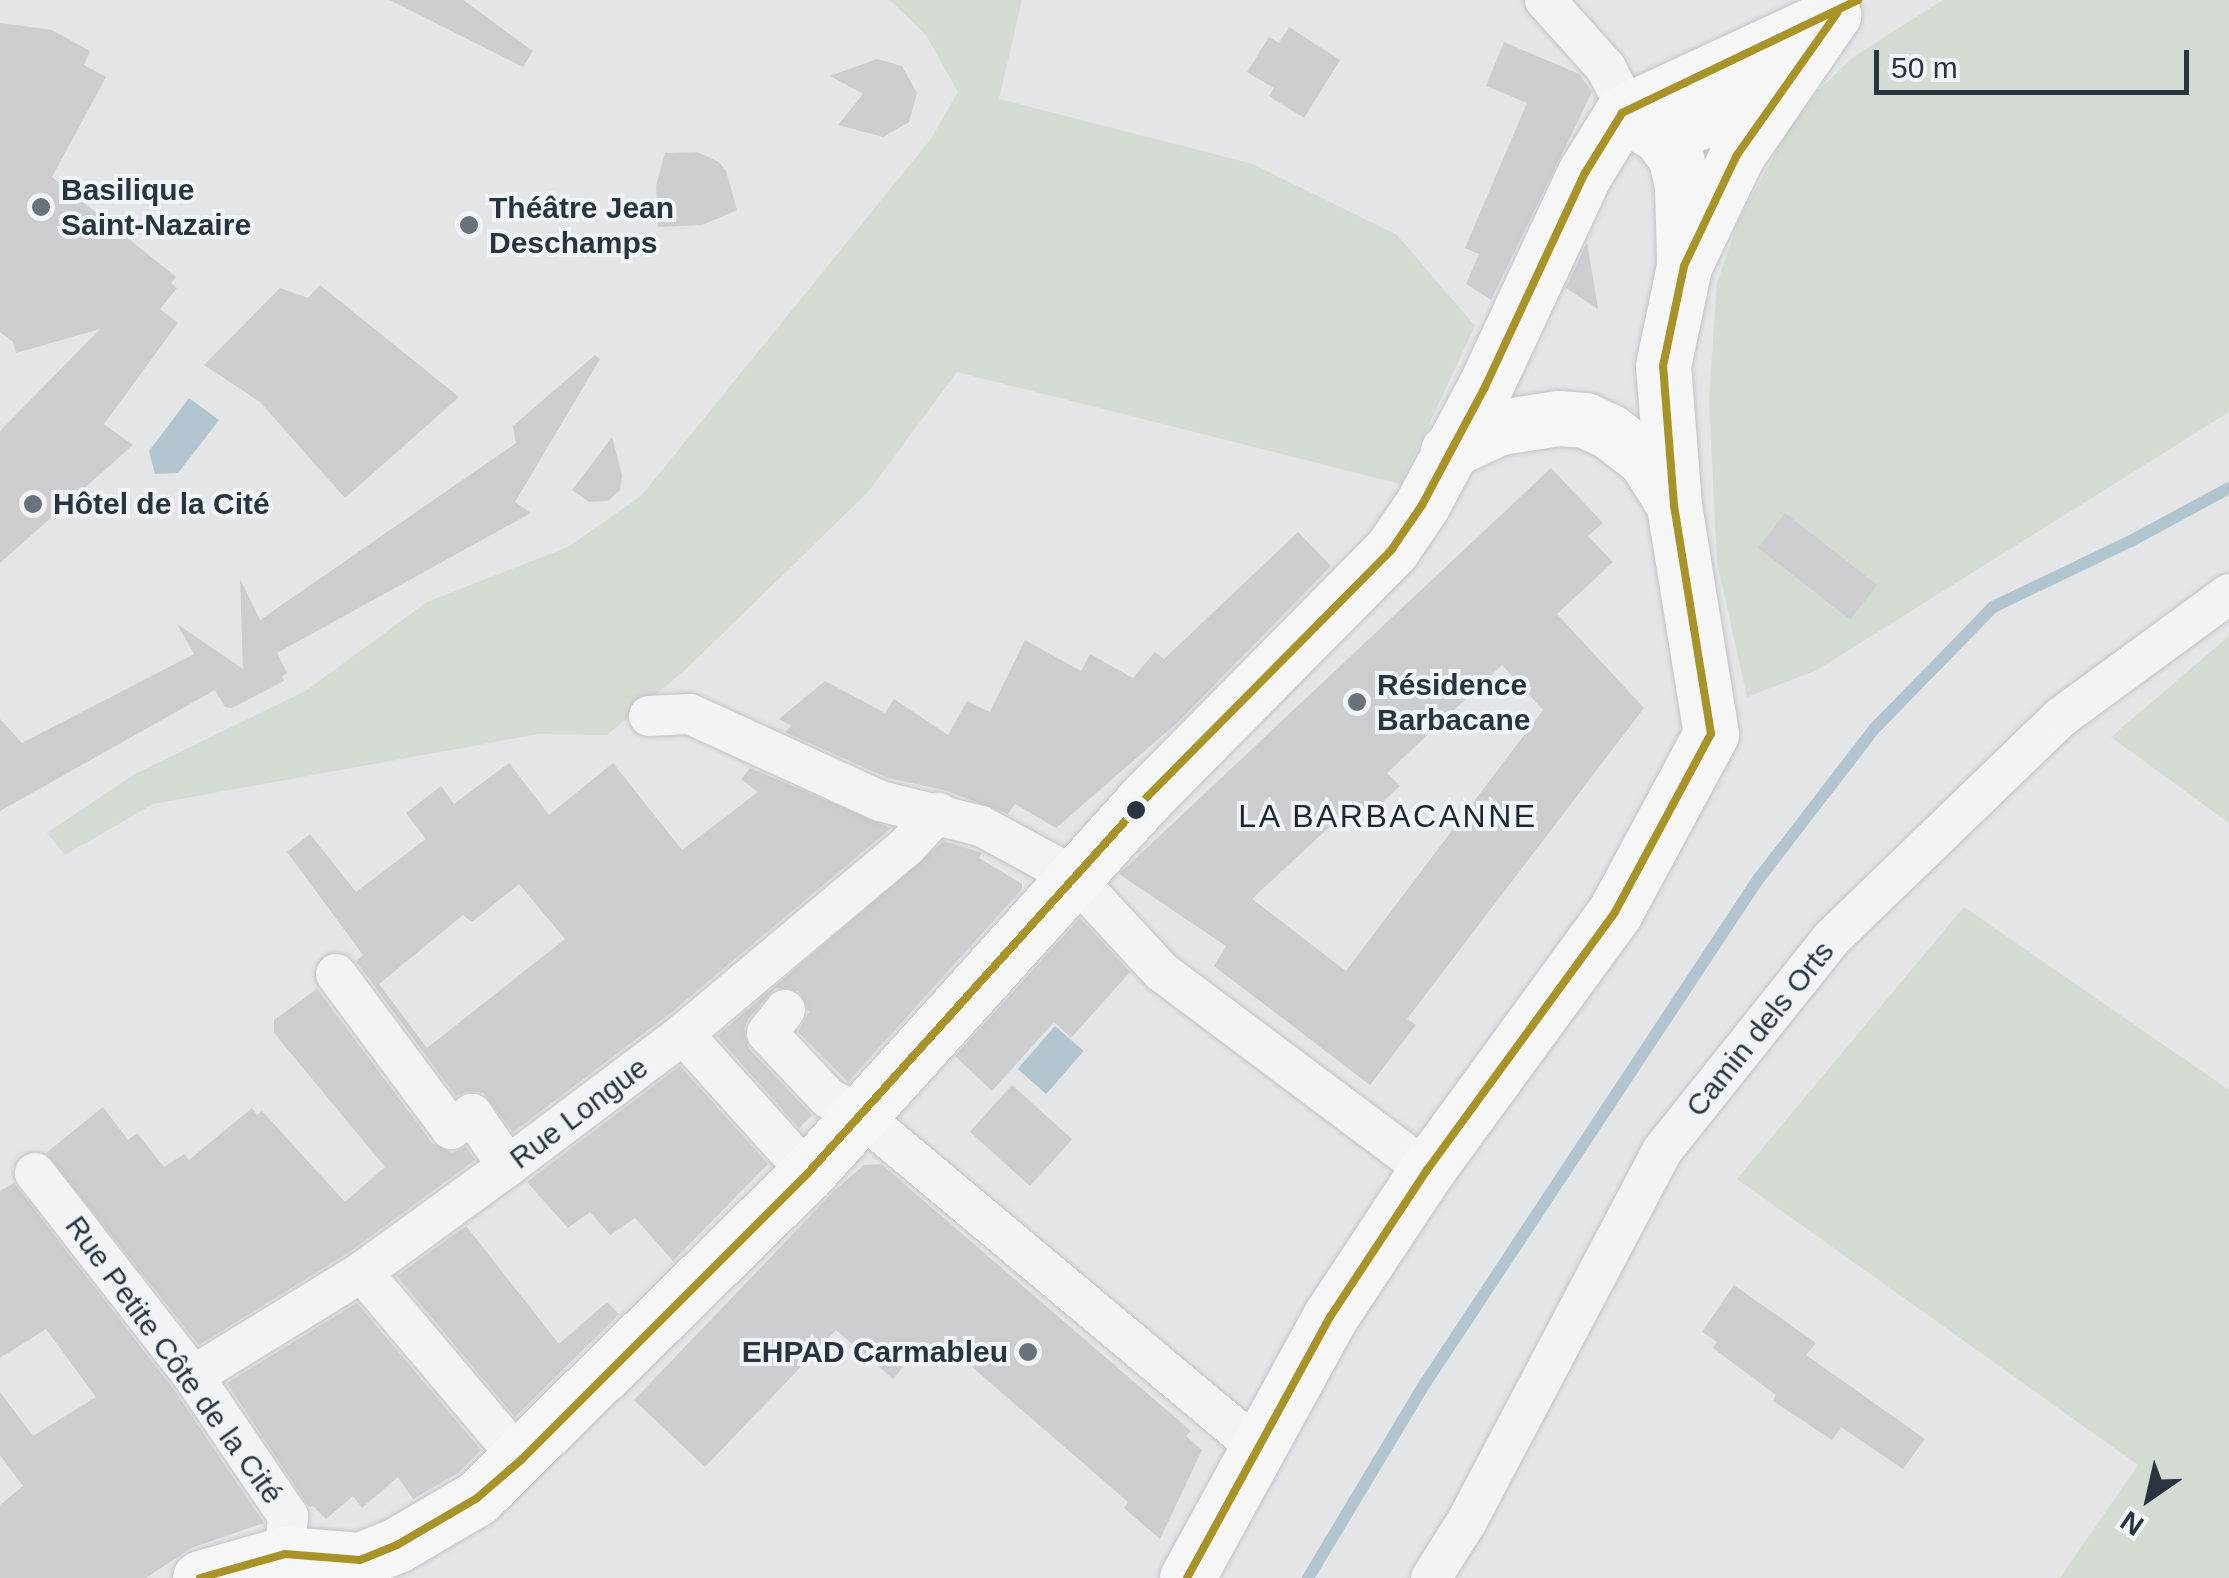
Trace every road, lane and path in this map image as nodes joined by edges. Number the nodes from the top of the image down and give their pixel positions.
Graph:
1 (1545, 0) edge
2 (1846, 8) edge
3 (1781, 90) junction
4 (1622, 113) junction
5 (1684, 266) junction
6 (1448, 452) junction
7 (1674, 505) junction
8 (2229, 594) edge
9 (648, 716) dead end
10 (938, 814) junction
11 (1073, 876) junction
12 (336, 974) dead end
13 (785, 1010) dead end
14 (683, 1034) junction
15 (860, 1115) junction
16 (508, 1166) junction
17 (1427, 1170) junction
18 (35, 1173) dead end
19 (808, 1173) junction
20 (362, 1272) junction
21 (192, 1376) junction
22 (1258, 1448) junction
23 (521, 1460) junction
24 (285, 1554) junction
25 (359, 1569) edge
26 (200, 1578) edge
27 (1187, 1578) edge
28 (1430, 1578) edge

1 - 4 street
2 - 3 main road
2 - 4 main road
3 - 4 main road
3 - 5 main road
4 - 5 main road
4 - 6 main road
5 - 7 main road
6 - 7 main road
6 - 11 main road
7 - 17 main road
8 - 28 street, Camin dels Orts
9 - 10 street
10 - 11 street
10 - 14 street, Rue Longue
11 - 15 main road
11 - 17 street
12 - 16 street
13 - 15 street
14 - 16 street, Rue Longue
14 - 19 street
15 - 19 main road
15 - 22 street
16 - 20 street, Rue Longue
17 - 22 main road
18 - 21 street, Rue Petite Côte de la Cité
19 - 23 main road
20 - 21 street, Rue Longue
20 - 23 street
21 - 24 street, Rue Petite Côte de la Cité
22 - 27 main road
23 - 25 main road
24 - 25 main road
24 - 26 main road

